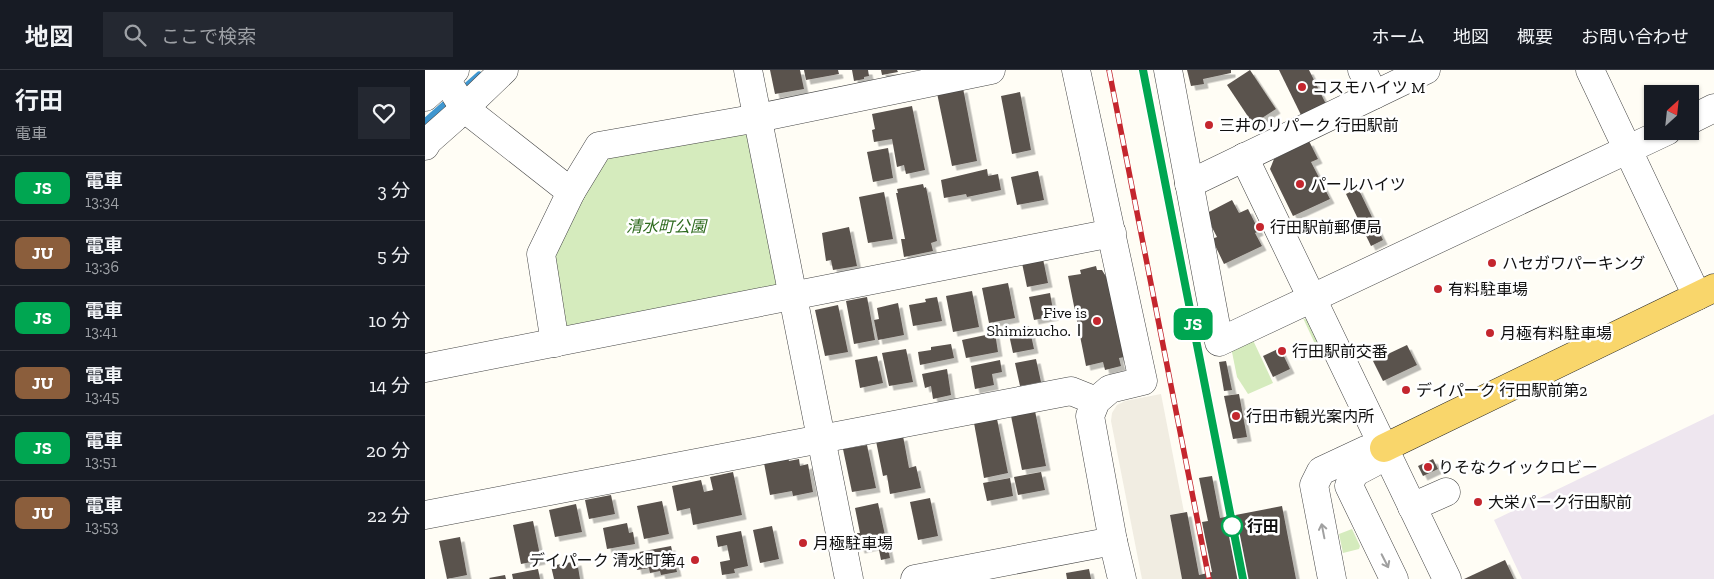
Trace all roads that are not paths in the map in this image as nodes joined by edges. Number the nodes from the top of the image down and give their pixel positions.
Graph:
1 (504, 70) edge
2 (748, 70) edge
3 (991, 70) edge
4 (1076, 70) edge
5 (1169, 70) edge
6 (1362, 70) edge
7 (1427, 70) edge
8 (1590, 70) edge
9 (446, 73) edge
10 (1375, 95) junction
11 (425, 97) edge
12 (464, 108) junction
13 (1714, 108) edge
14 (1699, 116) edge
15 (758, 118) junction
16 (1649, 140) edge
17 (425, 146) edge
18 (1628, 151) junction
19 (1244, 157) junction
20 (1189, 184) junction
21 (571, 192) junction
22 (1112, 233) junction
23 (1705, 292) edge
24 (794, 296) junction
25 (1312, 298) junction
26 (555, 343) junction
27 (425, 368) edge
28 (1096, 401) junction
29 (821, 439) junction
30 (1384, 448) junction
31 (1446, 492) dead end
32 (1412, 508) junction
33 (425, 515) edge
34 (1113, 540) junction
35 (849, 579) edge
36 (915, 579) edge
37 (1122, 579) edge
38 (1333, 579) edge
39 (1395, 579) edge
40 (1447, 579) edge

1 - 12 street
2 - 15 street
3 - 15 street
4 - 22 street
5 - 20 street
6 - 10 street
7 - 10 street
8 - 18 street
9 - 11 street
9 - 12 street
10 - 19 street
12 - 17 street
12 - 21 street
13 - 14 street
15 - 21 street
15 - 24 street
16 - 18 street
18 - 23 street
18 - 25 street
19 - 20 street
19 - 25 street
20 - 25 street
21 - 26 street
22 - 24 street
22 - 28 street
23 - 30 main road
24 - 26 street
24 - 29 street
25 - 30 street
26 - 27 street
28 - 29 street
28 - 34 street
29 - 33 street
29 - 35 street
30 - 32 street
38 -> 30 street
30 -> 39 street
31 - 32 street
32 - 40 street
34 - 36 street
34 - 37 street

